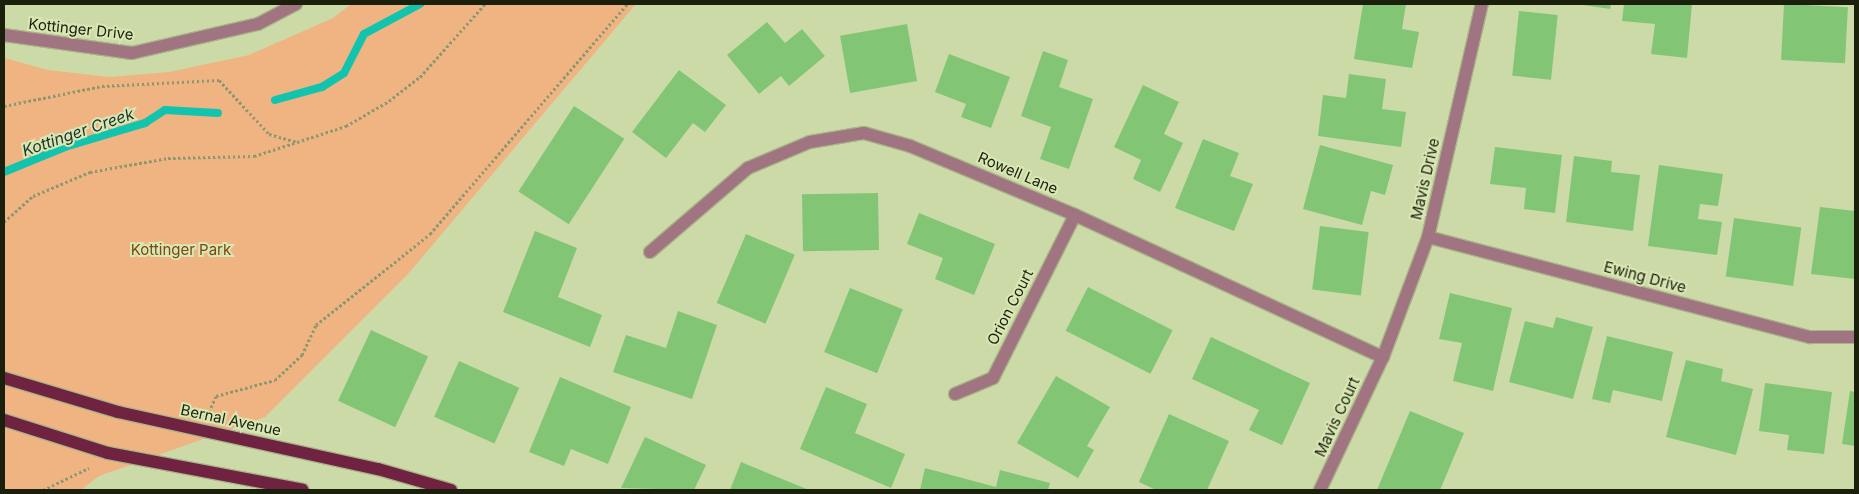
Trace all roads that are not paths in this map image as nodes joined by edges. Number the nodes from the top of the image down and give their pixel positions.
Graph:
1 (296, 4) edge
2 (1482, 4) edge
3 (4, 35) edge
4 (1075, 215) junction
5 (1428, 237) junction
6 (650, 252) dead end
7 (1855, 337) edge
8 (1383, 357) junction
9 (4, 378) edge
10 (955, 394) dead end
11 (4, 420) edge
12 (303, 490) edge
13 (451, 490) edge
14 (1320, 490) edge

1 - 3 street, Kottinger Drive
2 - 5 street, Mavis Drive
4 - 6 street, Rowell Lane
4 - 8 street, Rowell Lane
4 - 10 street, Orion Court
5 - 7 street, Ewing Drive
5 - 8 street, Mavis Drive
8 - 14 street, Mavis Court
9 - 13 main road, Bernal Avenue
11 - 12 main road

